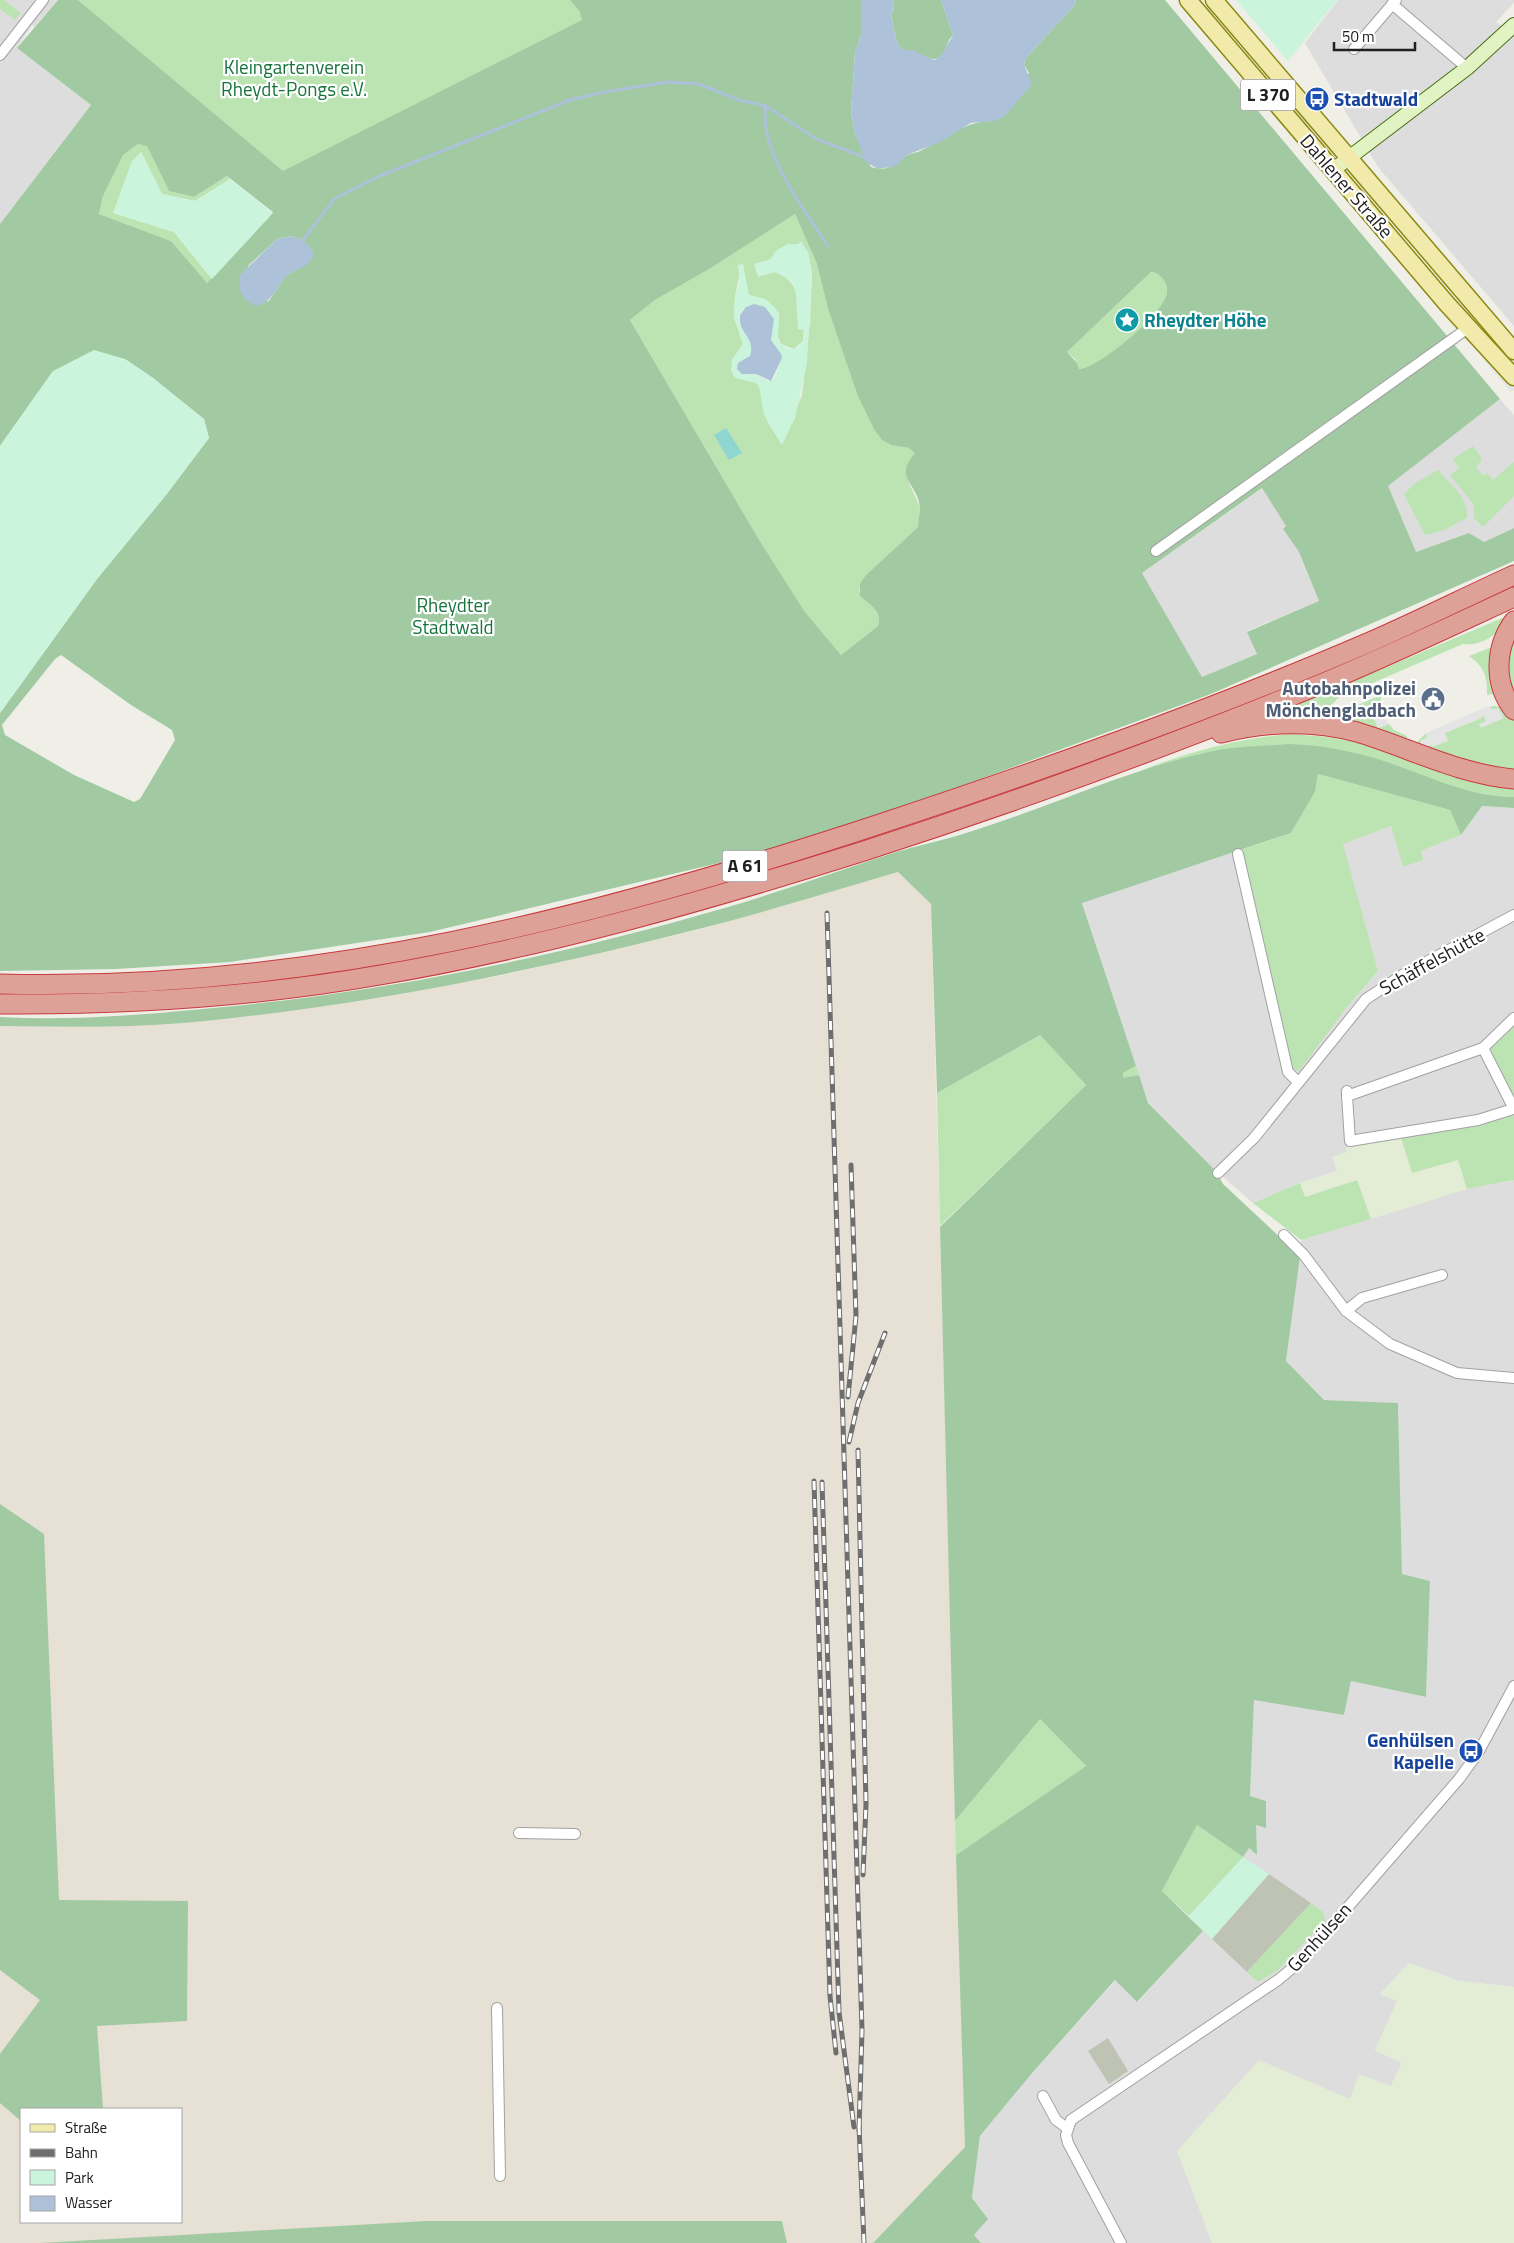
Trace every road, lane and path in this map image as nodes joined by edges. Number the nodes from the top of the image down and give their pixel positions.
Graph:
1 (1188, 0) edge
2 (1214, 0) edge
3 (38, 2) edge
4 (1394, 2) edge
5 (1514, 25) edge
6 (1354, 49) dead end
7 (0, 55) edge
8 (1467, 68) junction
9 (1348, 157) junction
10 (1333, 170) junction
11 (1468, 328) junction
12 (1514, 351) edge
13 (1514, 377) edge
14 (1156, 551) dead end
15 (1514, 575) edge
16 (1514, 597) edge
17 (1514, 621) edge
18 (1514, 710) edge
19 (1128, 758) junction
20 (1514, 779) edge
21 (1238, 854) dead end
22 (1514, 915) edge
23 (0, 984) edge
24 (0, 1004) edge
25 (1514, 1018) edge
26 (1483, 1048) junction
27 (1298, 1082) junction
28 (1513, 1109) edge
29 (1218, 1173) dead end
30 (1284, 1235) dead end
31 (1442, 1275) dead end
32 (1346, 1311) junction
33 (1514, 1378) edge
34 (1514, 1686) edge
35 (519, 1833) dead end
36 (576, 1834) dead end
37 (497, 2008) dead end
38 (1043, 2096) dead end
39 (1067, 2128) junction
40 (500, 2176) dead end
41 (1121, 2243) edge

1 - 10 main road, Dahlener Straße / L 370
2 - 9 main road, Dahlener Straße / L 370
3 - 7 street
4 - 6 street
4 - 8 street
5 - 8 street
8 - 9 street
9 - 10 street
9 - 12 main road, Dahlener Straße / L 370
10 - 11 main road, Dahlener Straße / L 370
11 - 13 main road, L 370
11 - 14 street
15 - 23 highway, A 61
16 - 19 highway, A 61
17 - 18 highway
19 - 20 highway
19 - 24 highway, A 61
21 - 27 street
22 - 27 street, Schäffelshütte
25 - 26 street
26 - 28 street
26 - 28 street
27 - 29 street, Schäffelshütte
30 - 32 street
31 - 32 street
32 - 33 street
34 - 39 street, Genhülsen
35 - 36 street
37 - 40 street
38 - 39 street
39 - 41 street

